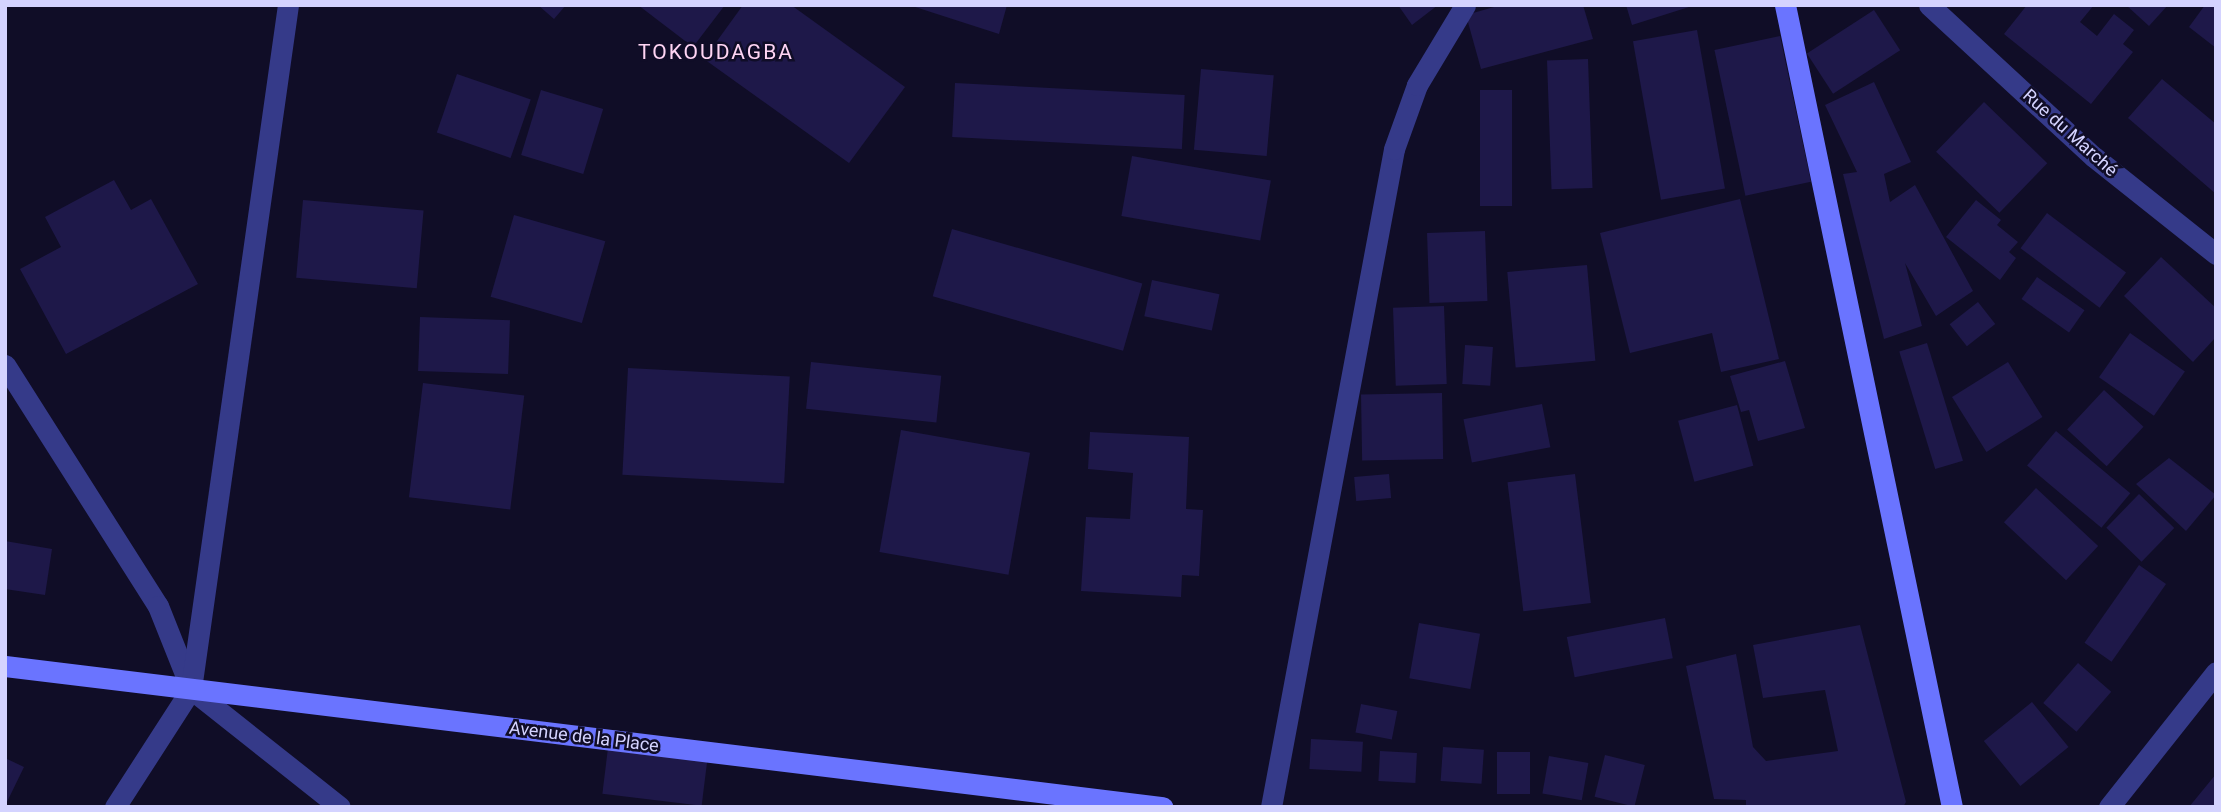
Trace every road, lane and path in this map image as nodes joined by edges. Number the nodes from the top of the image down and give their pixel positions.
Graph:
1 (288, 5) edge
2 (1465, 5) edge
3 (1784, 5) edge
4 (1929, 5) edge
5 (2216, 254) edge
6 (5, 365) edge
7 (5, 666) edge
8 (2216, 672) edge
9 (191, 689) junction
10 (115, 807) edge
11 (340, 807) edge
12 (1162, 807) edge
13 (1271, 807) edge
14 (1952, 807) edge
15 (2109, 807) edge

1 - 9 street
2 - 13 street
3 - 14 street
4 - 5 street, Rue du Marché
6 - 9 street
7 - 9 street, Avenue de la Place
8 - 15 street
9 - 10 street
9 - 11 street
9 - 12 street, Avenue de la Place

